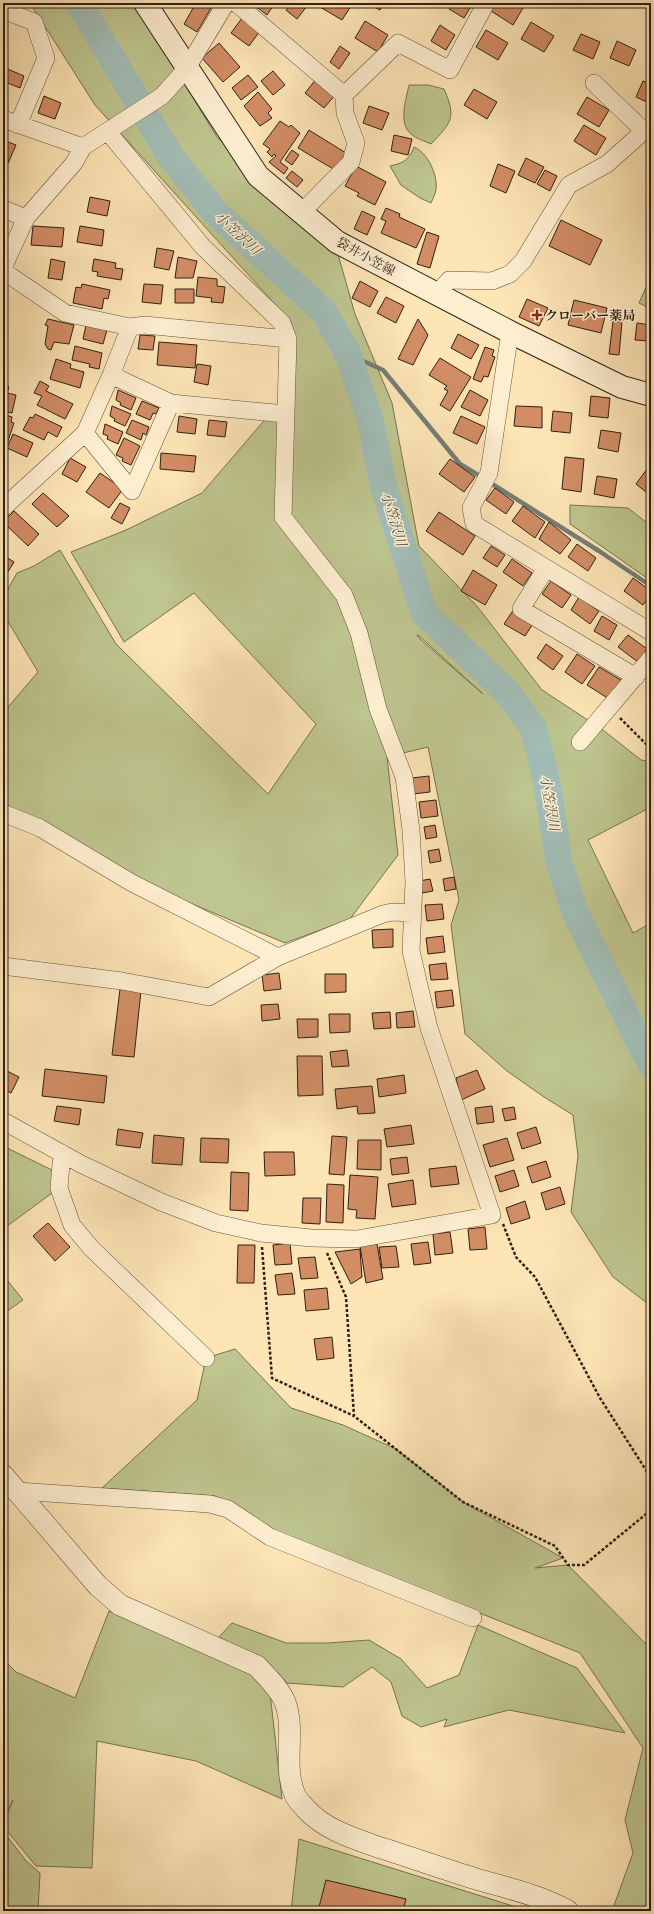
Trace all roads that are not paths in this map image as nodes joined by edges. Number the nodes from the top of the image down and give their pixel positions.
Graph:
1 (145, 3) edge
2 (226, 3) edge
3 (236, 3) edge
4 (486, 3) edge
5 (3, 10) edge
6 (187, 68) junction
7 (594, 84) dead end
8 (344, 95) junction
9 (10, 122) edge
10 (648, 129) edge
11 (110, 131) junction
12 (83, 147) junction
13 (3, 209) edge
14 (301, 213) junction
15 (26, 218) junction
16 (3, 270) edge
17 (437, 294) junction
18 (130, 327) junction
19 (510, 332) junction
20 (288, 339) junction
21 (111, 375) junction
22 (651, 395) edge
23 (171, 403) junction
24 (285, 414) junction
25 (85, 433) junction
26 (3, 508) edge
27 (546, 568) junction
28 (651, 632) edge
29 (651, 658) edge
30 (636, 677) junction
31 (580, 742) dead end
32 (3, 814) edge
33 (413, 912) junction
34 (278, 957) junction
35 (3, 966) edge
36 (3, 1121) edge
37 (62, 1153) junction
38 (206, 1358) dead end
39 (8, 1484) edge
40 (472, 1618) dead end
41 (568, 1911) edge

1 - 6 main road, 袋井小笠線
2 - 6 street
3 - 8 street
4 - 8 street
5 - 9 street
6 - 11 street
6 - 14 main road, 袋井小笠線
7 - 10 street
8 - 14 street
9 - 12 street
10 - 17 street
11 - 12 street
11 - 20 street
12 - 15 street
13 - 15 street
14 - 17 main road, 袋井小笠線
15 - 16 street
16 - 18 street
17 - 19 main road, 袋井小笠線
18 - 20 street
18 - 21 street
19 - 22 main road, 袋井小笠線
19 - 27 street
20 - 24 street
21 - 23 street
21 - 25 street
23 - 24 street
23 - 25 street
24 - 33 street
25 - 26 street
27 - 28 street
27 - 30 street
29 - 30 street
30 - 31 street
32 - 34 street
33 - 34 street
33 - 37 street
34 - 35 street
36 - 37 street
37 - 38 street
39 - 40 street
39 - 41 street

